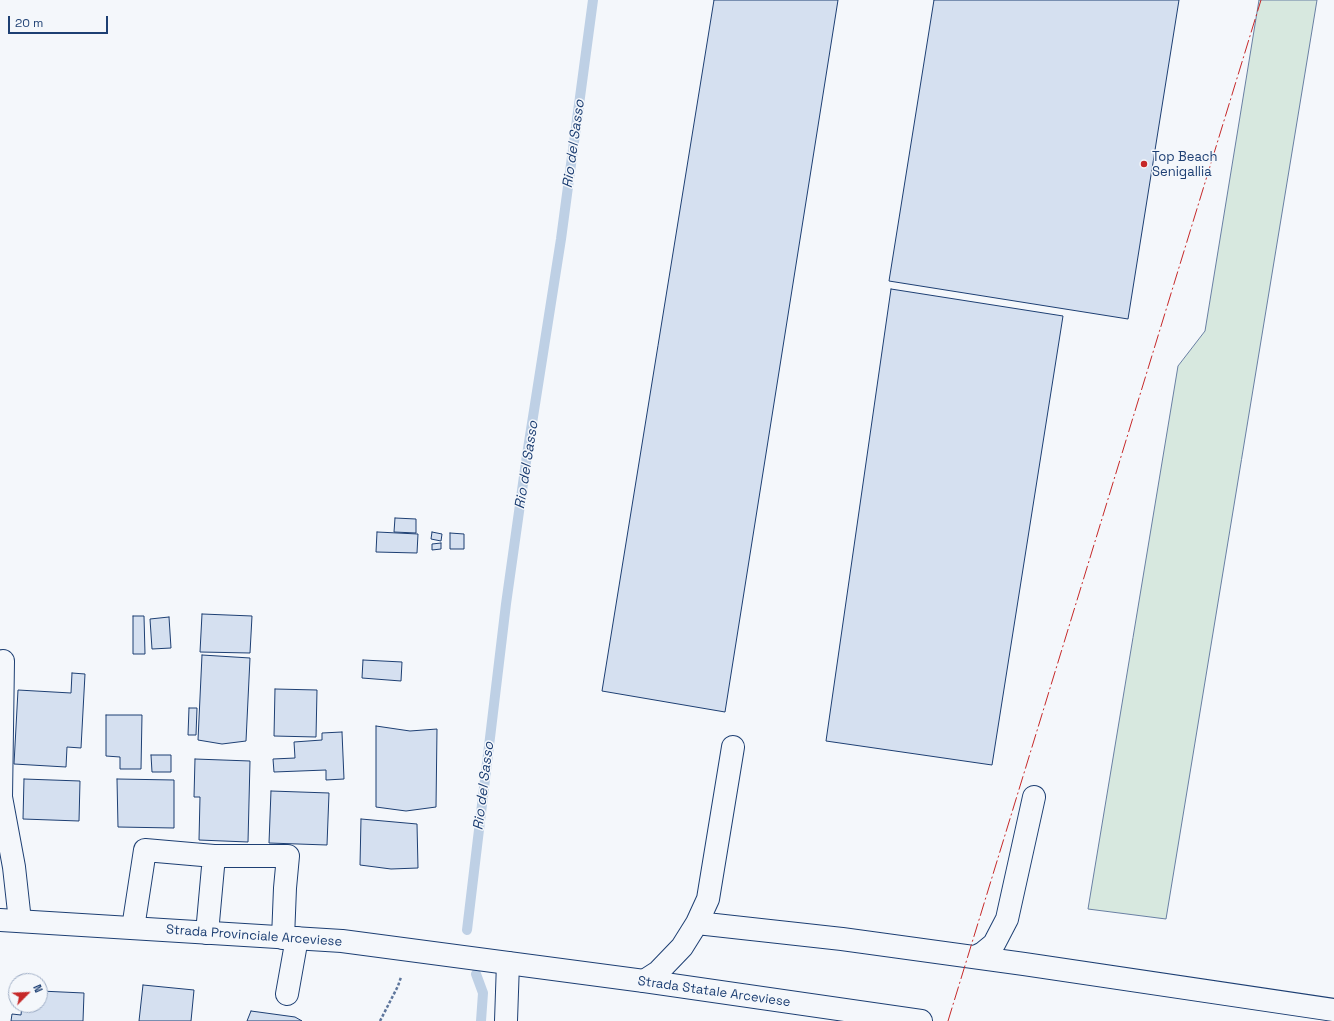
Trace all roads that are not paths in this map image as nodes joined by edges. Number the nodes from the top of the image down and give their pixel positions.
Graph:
1 (3, 661) dead end
2 (733, 747) dead end
3 (1034, 797) dead end
4 (214, 856) junction
5 (10, 920) edge
6 (697, 923) junction
7 (133, 928) junction
8 (207, 933) junction
9 (290, 938) junction
10 (975, 957) junction
11 (508, 963) junction
12 (644, 981) junction
13 (287, 994) dead end
14 (1334, 1010) edge
15 (506, 1021) edge
16 (921, 1021) edge

1 - 5 main road
2 - 6 main road
3 - 10 main road
4 - 7 main road
4 - 8 main road
4 - 9 main road
5 - 7 main road, Strada Provinciale Arceviese
6 - 10 main road
6 - 12 main road
7 - 8 main road, Strada Provinciale Arceviese
8 - 9 main road, Strada Provinciale Arceviese
9 - 11 main road, Strada Provinciale Arceviese
9 - 13 main road
10 - 14 main road
11 - 12 main road, Strada Statale Arceviese
11 - 15 main road
12 - 16 main road, Strada Statale Arceviese

